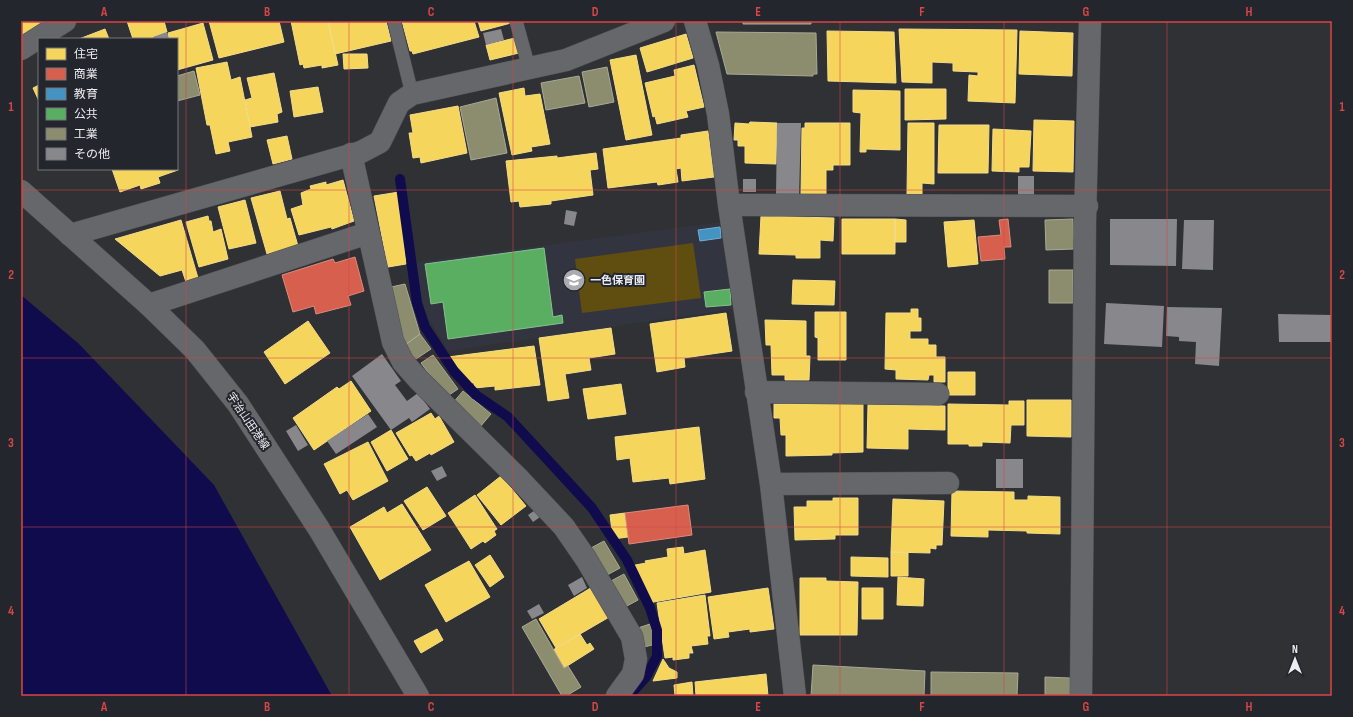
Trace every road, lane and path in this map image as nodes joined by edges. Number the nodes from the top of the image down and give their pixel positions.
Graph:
1 (65, 21) edge
2 (394, 21) edge
3 (516, 21) edge
4 (664, 21) edge
5 (695, 21) edge
6 (1090, 21) edge
7 (38, 38) edge
8 (38, 38) edge
9 (21, 49) edge
10 (529, 68) junction
11 (412, 94) junction
12 (351, 154) junction
13 (21, 191) edge
14 (729, 205) junction
15 (1087, 206) junction
16 (368, 233) junction
17 (70, 235) junction
18 (149, 305) junction
19 (756, 392) junction
20 (938, 394) dead end
21 (948, 483) dead end
22 (771, 484) junction
23 (418, 696) edge
24 (617, 696) edge
25 (795, 696) edge
26 (1081, 696) edge

1 - 7 street
2 - 11 lane
3 - 10 lane
4 - 10 street
5 - 14 street
6 - 15 street
8 - 9 street
10 - 11 street
11 - 12 street
12 - 16 street
12 - 17 street
13 - 17 street, 宇治山田港線
14 - 15 street
14 - 19 street
15 - 26 street
16 - 18 street
16 - 24 street
17 - 18 street, 宇治山田港線
18 - 23 street, 宇治山田港線
19 - 20 street
19 - 22 street
21 - 22 street
22 - 25 street

